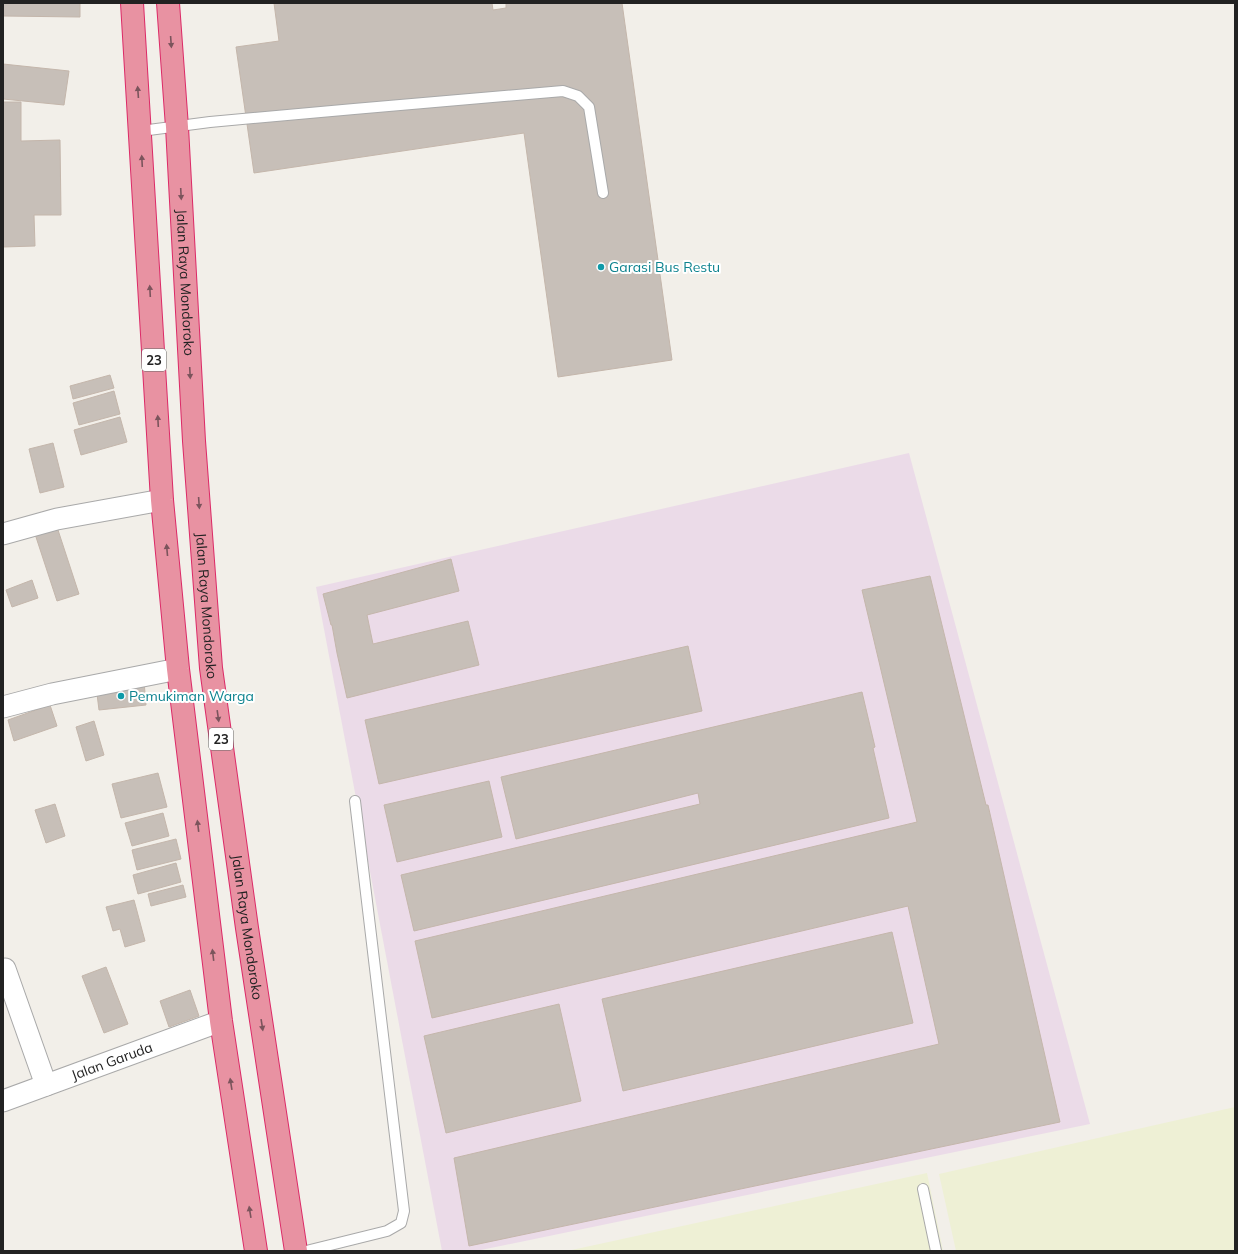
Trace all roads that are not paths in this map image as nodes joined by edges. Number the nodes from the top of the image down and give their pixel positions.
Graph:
1 (132, 3) edge
2 (168, 3) edge
3 (177, 127) junction
4 (140, 131) junction
5 (603, 193) dead end
6 (162, 500) junction
7 (3, 534) edge
8 (178, 669) junction
9 (3, 707) edge
10 (355, 801) dead end
11 (5, 969) dead end
12 (221, 1021) junction
13 (46, 1085) junction
14 (3, 1101) edge
15 (923, 1189) dead end
16 (256, 1251) edge
17 (296, 1251) edge
18 (306, 1251) edge
19 (936, 1251) edge

4 -> 1 highway, 23
2 -> 3 highway, Jalan Raya Mondoroko / 23
3 - 4 lane
3 - 5 lane
3 -> 17 highway, Jalan Raya Mondoroko / 23
6 -> 4 highway, 23
6 - 7 street
8 -> 6 highway, 23
8 - 9 street
12 -> 8 highway, 23
10 - 18 lane
11 - 13 street
12 - 13 street, Jalan Garuda
16 -> 12 highway, 23
13 - 14 street, Jalan Garuda
15 - 19 lane

